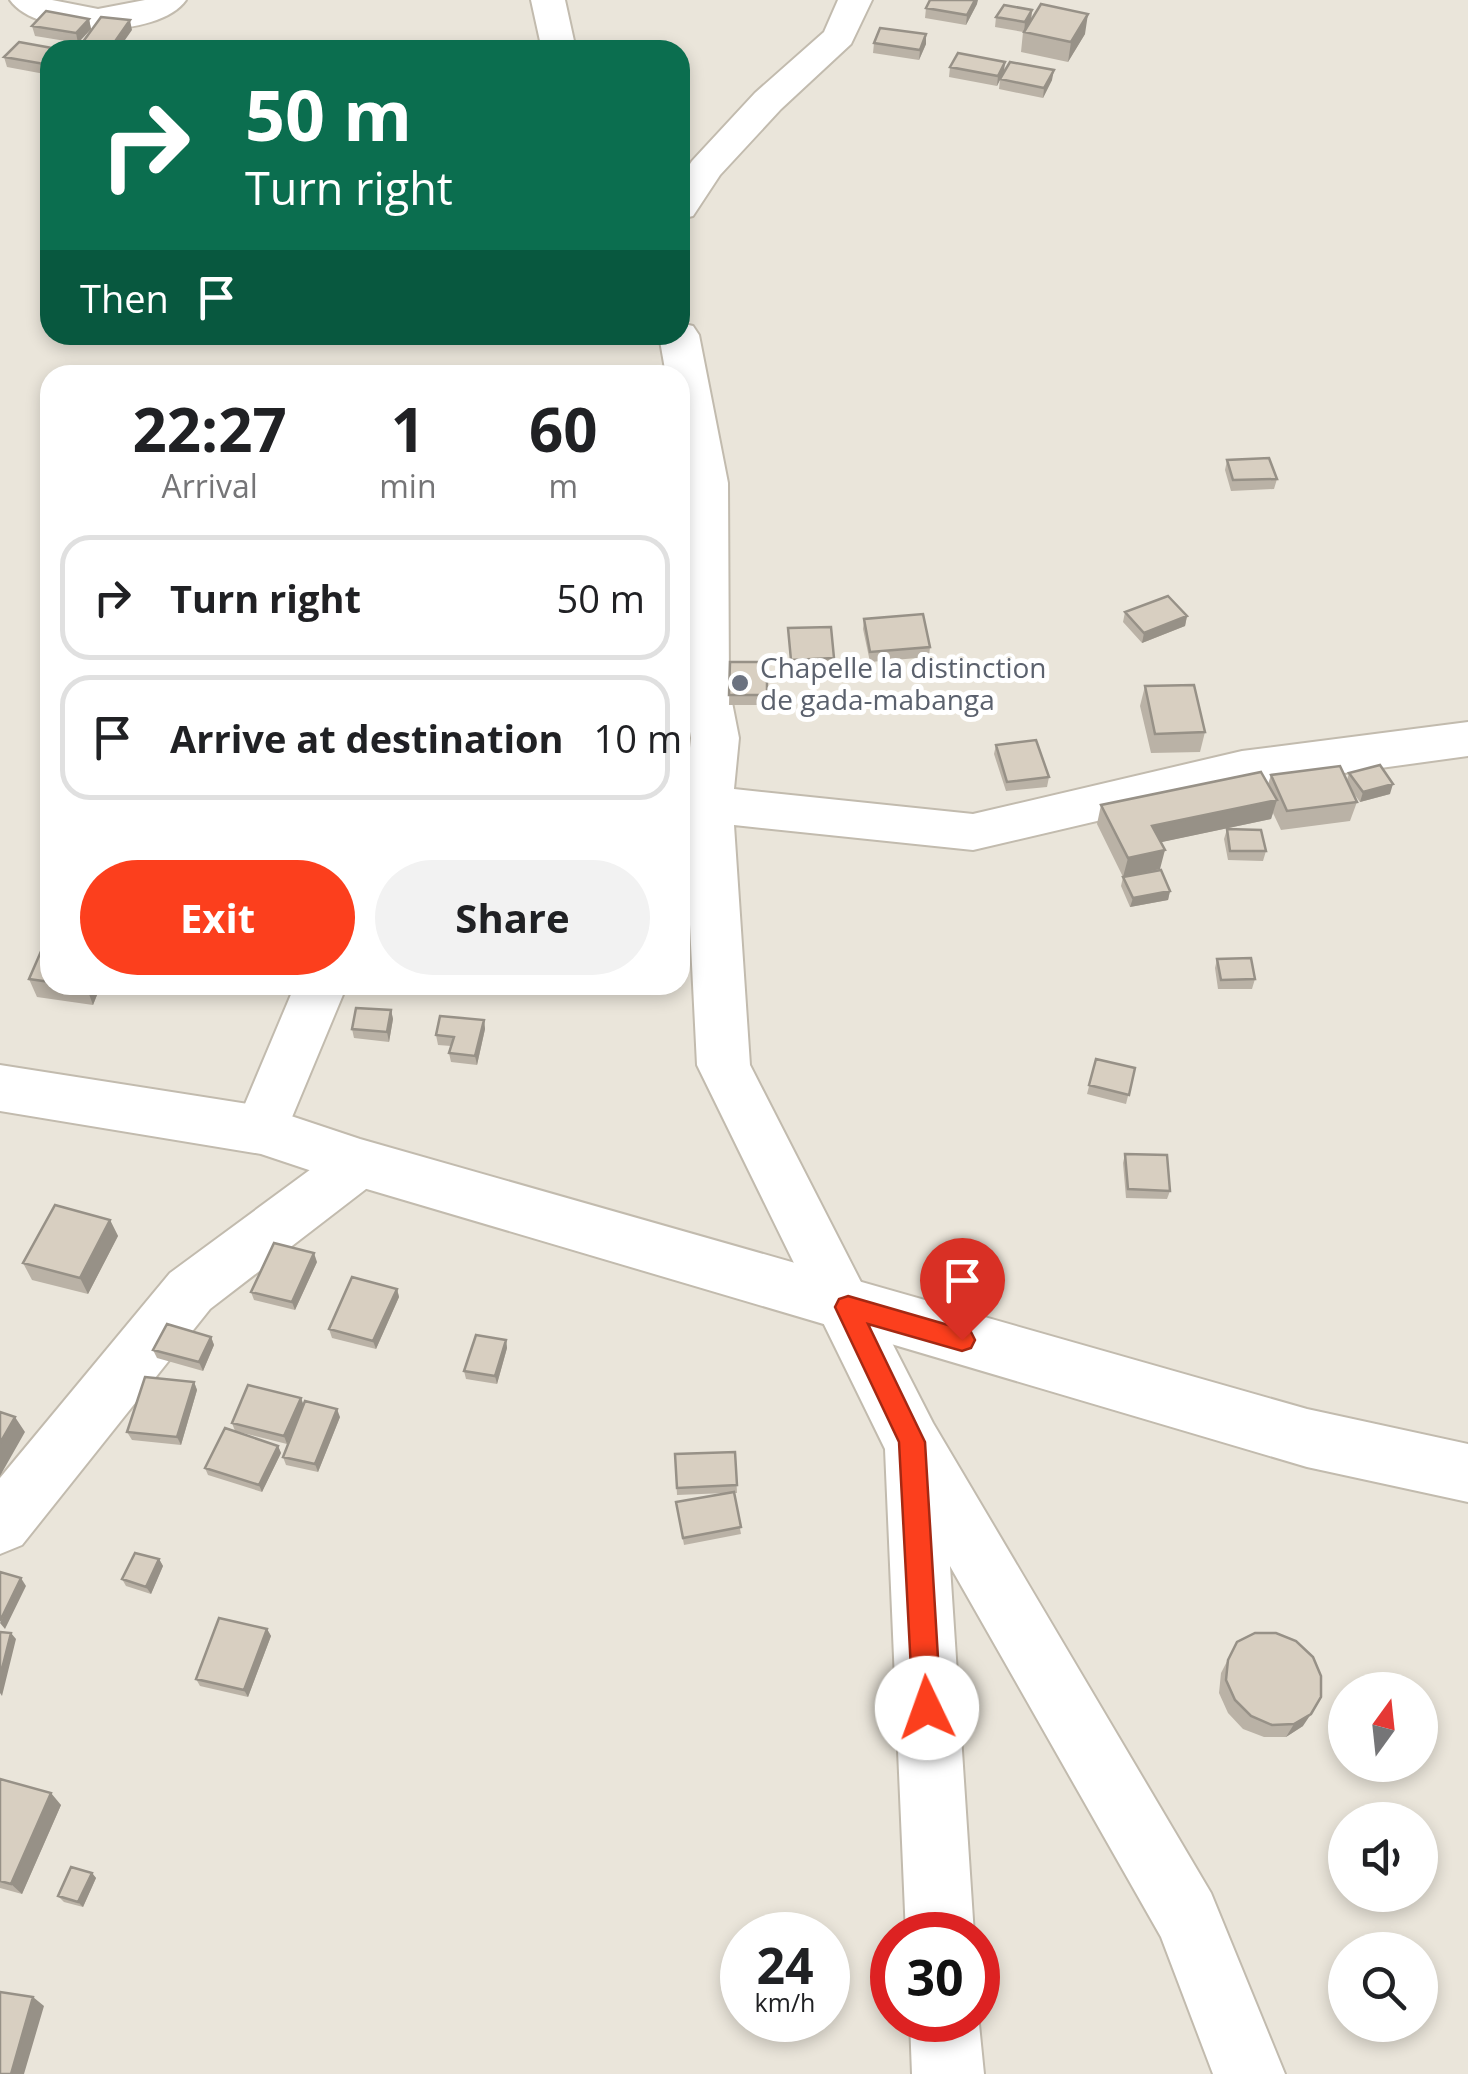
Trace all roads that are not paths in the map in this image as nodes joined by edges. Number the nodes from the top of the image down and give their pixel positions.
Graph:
1 (27, 0) edge
2 (169, 0) edge
3 (548, 0) edge
4 (855, 0) edge
5 (557, 40) edge
6 (690, 193) edge
7 (690, 395) edge
8 (1468, 739) edge
9 (694, 805) edge
10 (317, 995) edge
11 (0, 1088) edge
12 (261, 1130) junction
13 (360, 1163) junction
14 (848, 1307) junction
15 (912, 1442) junction
16 (1468, 1473) edge
17 (0, 1525) edge
18 (939, 1912) edge
19 (946, 2042) edge
20 (948, 2074) edge
21 (1249, 2074) edge

1 - 2 street
3 - 5 street
4 - 6 street
7 - 9 street
8 - 9 street
9 - 14 street
10 - 12 street
11 - 12 street
12 - 13 street
13 - 14 street
13 - 17 street
14 - 15 street
14 - 16 street
15 - 18 street
15 - 21 street
19 - 20 street

